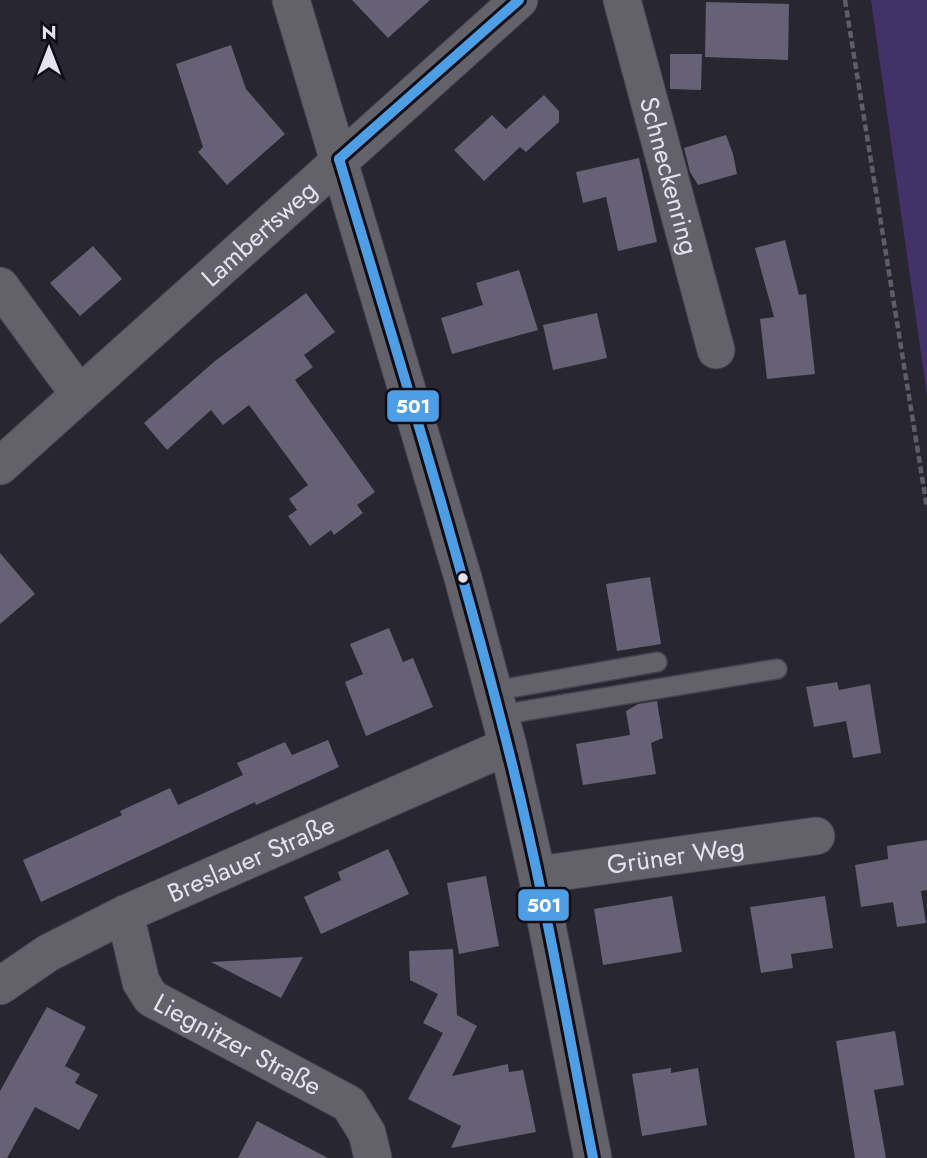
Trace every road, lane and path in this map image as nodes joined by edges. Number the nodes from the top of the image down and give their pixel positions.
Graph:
1 (291, 0) edge
2 (519, 0) edge
3 (622, 0) edge
4 (845, 0) edge
5 (339, 159) junction
6 (0, 286) edge
7 (716, 350) dead end
8 (79, 394) junction
9 (0, 466) edge
10 (927, 508) edge
11 (657, 662) dead end
12 (777, 668) dead end
13 (500, 717) junction
14 (816, 836) dead end
15 (537, 875) junction
16 (125, 915) junction
17 (0, 986) edge
18 (373, 1158) edge
19 (593, 1158) edge

1 - 5 street
2 - 5 street, Lambertsweg
3 - 7 street, Schneckenring
4 - 10 path
5 - 8 street, Lambertsweg
5 - 13 street
6 - 8 street
8 - 9 street, Lambertsweg
11 - 13 lane
12 - 13 lane
13 - 15 street
13 - 16 street, Breslauer Straße
14 - 15 street, Grüner Weg
15 - 19 street
16 - 17 street, Breslauer Straße
16 - 18 street, Liegnitzer Straße

